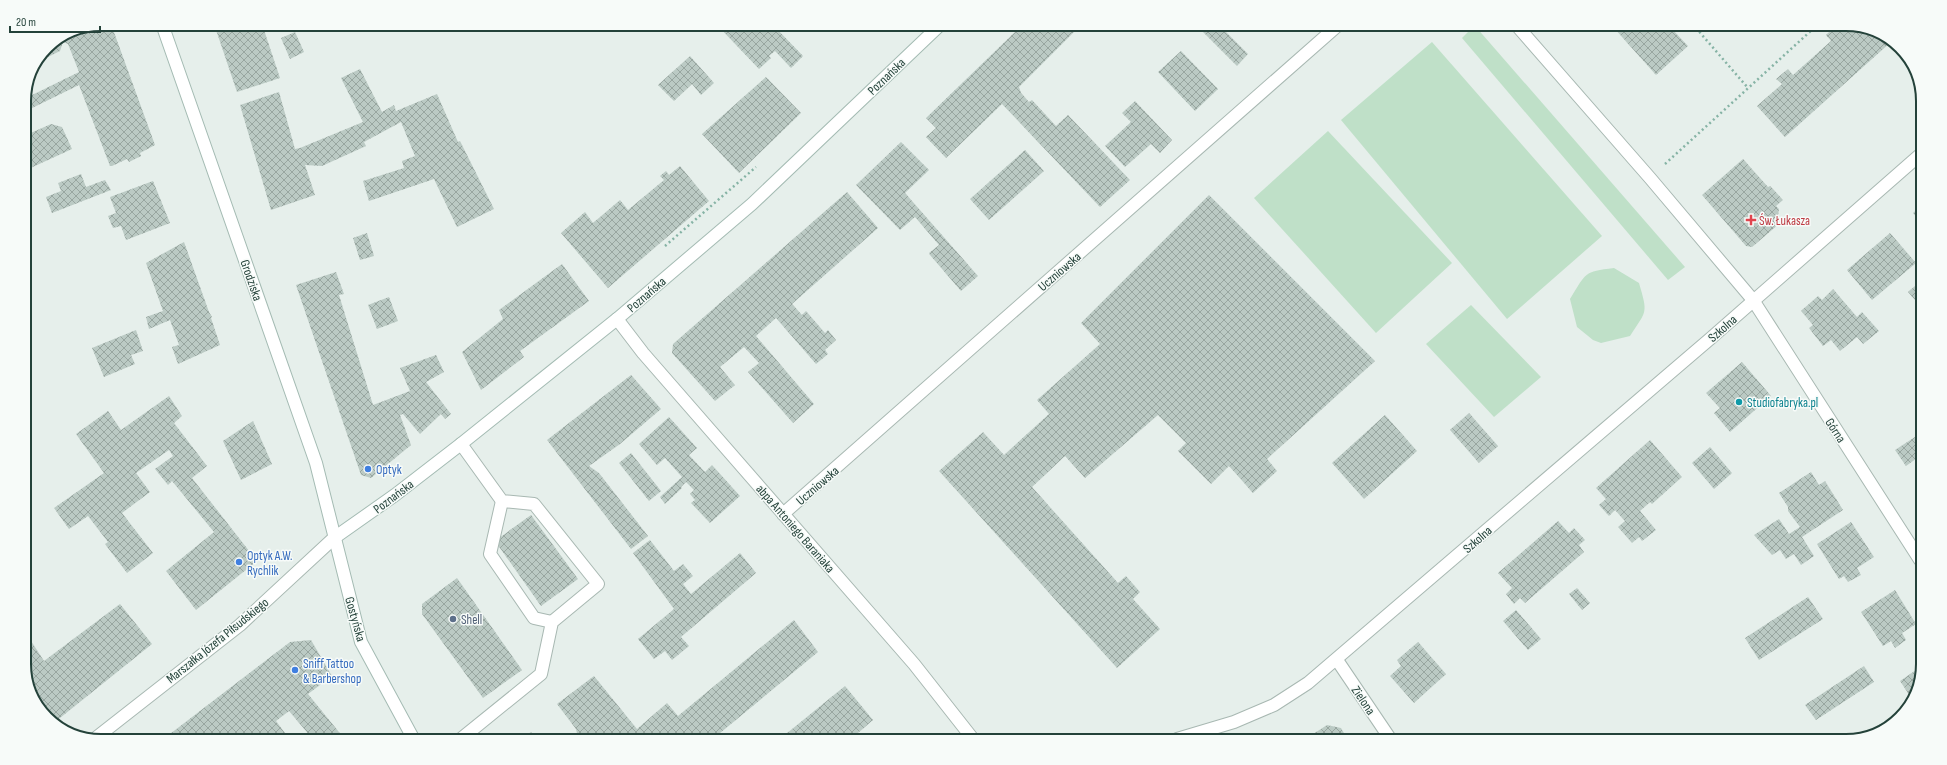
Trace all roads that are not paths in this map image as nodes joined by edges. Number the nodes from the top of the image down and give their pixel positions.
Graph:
1 (164, 31) edge
2 (934, 31) edge
3 (1331, 31) edge
4 (1521, 31) edge
5 (1916, 158) edge
6 (1753, 300) junction
7 (617, 319) junction
8 (461, 444) junction
9 (502, 501) junction
10 (783, 514) junction
11 (334, 538) junction
12 (1916, 554) edge
13 (552, 622) junction
14 (1337, 660) junction
15 (101, 734) edge
16 (410, 734) edge
17 (467, 734) edge
18 (969, 734) edge
19 (1194, 734) edge
20 (1387, 734) edge

1 - 11 street, Grodziska
2 - 7 street, Poznańska
3 - 10 street, Uczniowska
4 - 6 street
5 - 6 street, Szkolna
6 - 12 street, Górna
6 - 14 street, Szkolna
7 - 8 street, Poznańska
7 - 10 street, abpa Antoniego Baraniaka
8 - 9 street
8 - 11 street, Poznańska
9 - 13 street
9 - 13 street
10 - 18 street, abpa Antoniego Baraniaka
11 - 15 street, Marszałka Józefa Piłsudskiego
11 - 16 street, Gostyńska
13 - 17 street
14 - 19 street, Szkolna
14 - 20 street, Zielona

